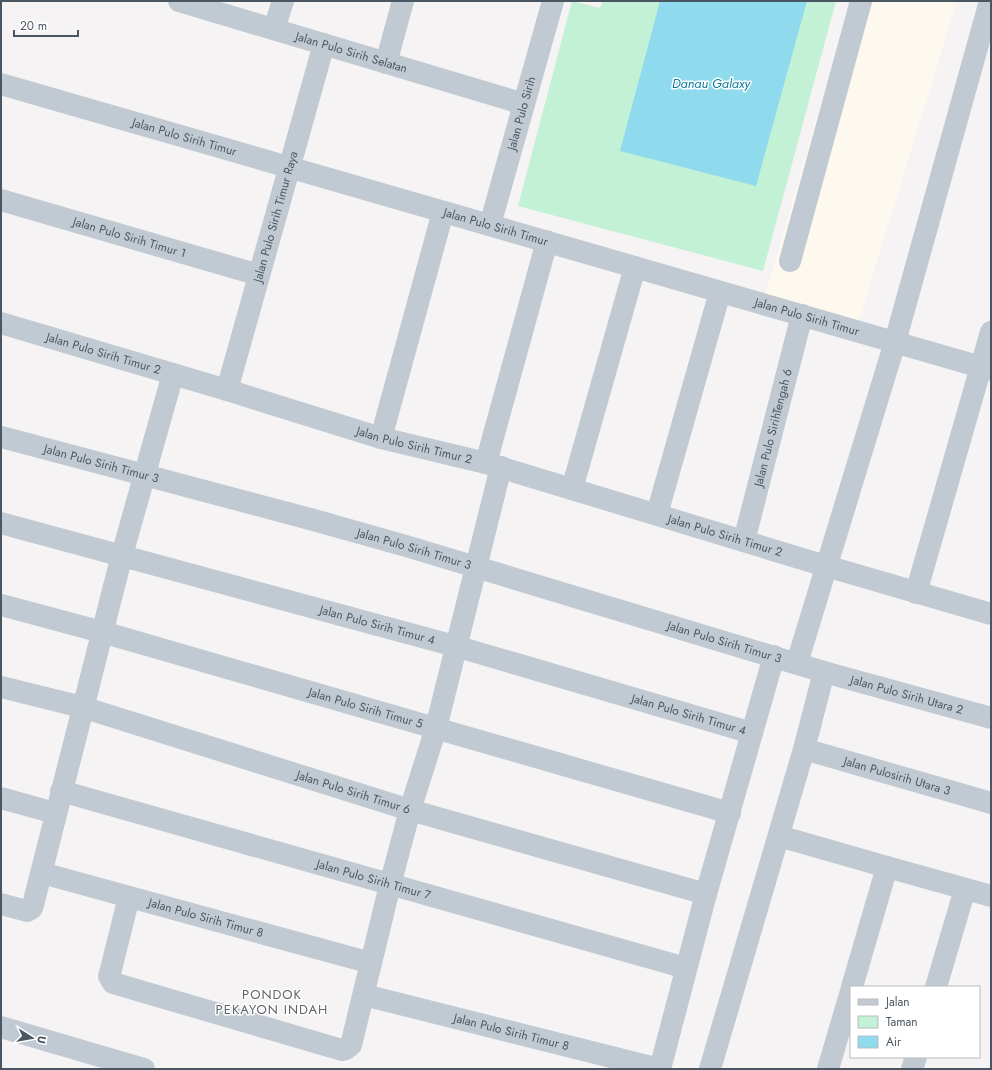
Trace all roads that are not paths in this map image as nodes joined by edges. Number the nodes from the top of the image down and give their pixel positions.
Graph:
1 (179, 1) edge
2 (283, 1) edge
3 (403, 1) edge
4 (553, 1) edge
5 (861, 1) edge
6 (990, 1) edge
7 (274, 29) junction
8 (324, 44) junction
9 (386, 63) junction
10 (1, 84) edge
11 (524, 104) junction
12 (289, 167) junction
13 (1, 200) edge
14 (443, 212) junction
15 (490, 225) junction
16 (547, 241) junction
17 (790, 261) dead end
18 (635, 267) junction
19 (259, 275) junction
20 (720, 292) junction
21 (802, 316) junction
22 (1, 323) edge
23 (991, 332) edge
24 (895, 342) junction
25 (986, 369) edge
26 (173, 374) junction
27 (227, 390) junction
28 (1, 437) edge
29 (381, 438) junction
30 (494, 465) junction
31 (145, 476) junction
32 (572, 489) junction
33 (657, 514) junction
34 (1, 523) edge
35 (744, 541) junction
36 (122, 555) junction
37 (827, 566) junction
38 (476, 567) junction
39 (916, 593) junction
40 (1, 605) edge
41 (991, 614) edge
42 (102, 632) junction
43 (455, 646) junction
44 (774, 656) junction
45 (797, 663) junction
46 (824, 672) junction
47 (1, 687) edge
48 (82, 707) junction
49 (991, 718) edge
50 (436, 728) junction
51 (752, 733) junction
52 (804, 749) junction
53 (61, 791) junction
54 (1, 798) edge
55 (991, 803) edge
56 (410, 810) junction
57 (56, 813) junction
58 (730, 813) junction
59 (779, 836) junction
60 (887, 867) junction
61 (42, 872) junction
62 (390, 884) junction
63 (965, 889) junction
64 (706, 894) junction
65 (991, 896) edge
66 (129, 897) junction
67 (1, 904) edge
68 (371, 963) junction
69 (686, 968) junction
70 (852, 986) edge
71 (936, 986) edge
72 (850, 994) edge
73 (364, 995) junction
74 (1, 1026) edge
75 (916, 1058) edge
76 (97, 1063) edge
77 (144, 1069) edge
78 (659, 1069) edge
79 (710, 1069) edge
80 (828, 1069) edge
81 (912, 1069) edge

1 - 7 street, Jalan Pulo Sirih Selatan
2 - 7 street
3 - 9 street
4 - 11 street, Jalan Pulo Sirih
5 - 17 street
6 - 24 street
7 - 8 street, Jalan Pulo Sirih Selatan
8 - 9 street, Jalan Pulo Sirih Selatan
8 - 12 street, Jalan Pulo Sirih Timur Raya
9 - 11 street, Jalan Pulo Sirih Selatan
10 - 12 street, Jalan Pulo Sirih Timur
11 - 15 street, Jalan Pulo Sirih
12 - 14 street, Jalan Pulo Sirih Timur
12 - 19 street, Jalan Pulo Sirih Timur Raya
13 - 19 street, Jalan Pulo Sirih Timur 1
14 - 15 street, Jalan Pulo Sirih Timur
14 - 29 street
15 - 16 street, Jalan Pulo Sirih Timur
16 - 18 street, Jalan Pulo Sirih Timur
16 - 30 street
18 - 20 street, Jalan Pulo Sirih Timur
18 - 32 street
19 - 27 street, Jalan Pulo Sirih Timur Raya
20 - 21 street, Jalan Pulo Sirih Timur
20 - 33 street
21 - 24 street, Jalan Pulo Sirih Timur
21 - 35 street, Jalan Pulo SirihTengah 6
22 - 26 street, Jalan Pulo Sirih Timur 2
23 - 25 street
24 - 25 street, Jalan Pulo Sirih Timur
24 - 37 street
25 - 39 street
26 - 27 street, Jalan Pulo Sirih Timur 2
26 - 31 street
27 - 29 street, Jalan Pulo Sirih Timur 2
28 - 31 street, Jalan Pulo Sirih Timur 3
29 - 30 street, Jalan Pulo Sirih Timur 2
30 - 32 street, Jalan Pulo Sirih Timur 2
30 - 38 street
31 - 36 street
31 - 38 street, Jalan Pulo Sirih Timur 3
32 - 33 street, Jalan Pulo Sirih Timur 2
33 - 35 street, Jalan Pulo Sirih Timur 2
34 - 36 street, Jalan Pulo Sirih Timur 4
35 - 37 street, Jalan Pulo Sirih Timur 2
36 - 42 street
36 - 43 street, Jalan Pulo Sirih Timur 4
37 - 39 street, Jalan Pulo Sirih Timur 2
37 - 45 street
38 - 43 street
38 - 44 street, Jalan Pulo Sirih Timur 3
39 - 41 street, Jalan Pulo Sirih Timur 2
40 - 42 street, Jalan Pulo Sirih Timur 5
42 - 48 street
42 - 50 street, Jalan Pulo Sirih Timur 5
43 - 50 street
43 - 51 street, Jalan Pulo Sirih Timur 4
44 - 45 street, Jalan Pulo Sirih Timur 3
44 - 51 street
45 - 46 street, Jalan Pulo Sirih Timur 3
46 - 49 street, Jalan Pulo Sirih Utara 2
46 - 52 street
47 - 48 street, Jalan Pulo Sirih Timur 6
48 - 53 street
48 - 56 street, Jalan Pulo Sirih Timur 6
50 - 56 street
50 - 58 street, Jalan Pulo Sirih Timur 5
51 - 58 street
52 - 55 street, Jalan Pulosirih Utara 3
52 - 59 street
53 - 57 street
53 - 62 street, Jalan Pulo Sirih Timur 7
54 - 57 street
56 - 62 street
56 - 64 street, Jalan Pulo Sirih Timur 6
57 - 61 street
58 - 64 street
59 - 60 street
59 - 79 street
60 - 63 street
60 - 70 street
61 - 66 street, Jalan Pulo Sirih Timur 8
61 - 67 street
62 - 68 street
62 - 69 street, Jalan Pulo Sirih Timur 7
63 - 65 street
63 - 71 street
64 - 69 street
66 - 68 street, Jalan Pulo Sirih Timur 8
66 - 73 street
68 - 73 street
69 - 78 street
72 - 80 street
73 - 78 street, Jalan Pulo Sirih Timur 8
74 - 76 street
75 - 81 street
76 - 77 street

